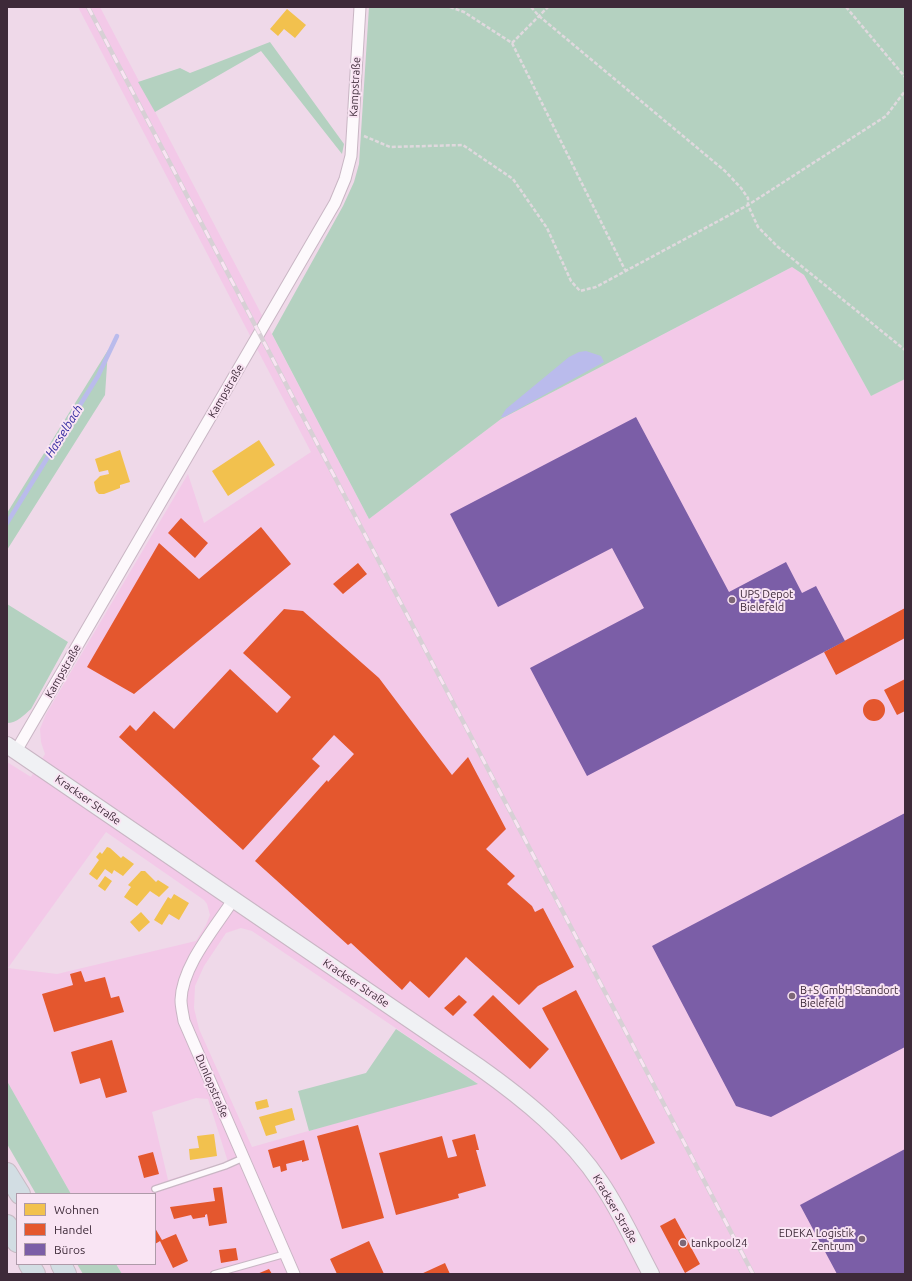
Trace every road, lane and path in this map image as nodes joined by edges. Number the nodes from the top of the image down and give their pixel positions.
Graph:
1 (360, 7) edge
2 (450, 7) edge
3 (531, 7) edge
4 (548, 7) edge
5 (846, 7) edge
6 (539, 16) junction
7 (512, 43) junction
8 (905, 77) edge
9 (905, 92) edge
10 (353, 132) junction
11 (748, 205) junction
12 (625, 270) junction
13 (905, 350) edge
14 (12, 748) edge
15 (233, 900) junction
16 (243, 1158) junction
17 (7, 1173) edge
18 (155, 1189) dead end
19 (19, 1193) edge
20 (7, 1225) edge
21 (16, 1240) edge
22 (285, 1254) junction
23 (30, 1265) edge
24 (62, 1265) edge
25 (35, 1274) edge
26 (66, 1274) edge
27 (214, 1274) edge
28 (294, 1274) edge
29 (651, 1274) edge

1 - 10 street, Kampstraße
2 - 7 path
3 - 6 path
4 - 6 path
5 - 8 path
6 - 7 path
6 - 11 path
7 - 12 path
9 - 11 path
10 - 12 path
10 - 14 street, Kampstraße
11 - 12 path
11 - 13 path
14 - 15 street, Krackser Straße
15 - 16 street, Dunlopstraße
15 - 29 street, Krackser Straße
16 - 18 lane
16 - 22 street, Dunlopstraße
17 - 19 highway
20 - 21 highway
22 - 27 lane
22 - 28 street, Dunlopstraße
23 - 25 highway
24 - 26 highway

